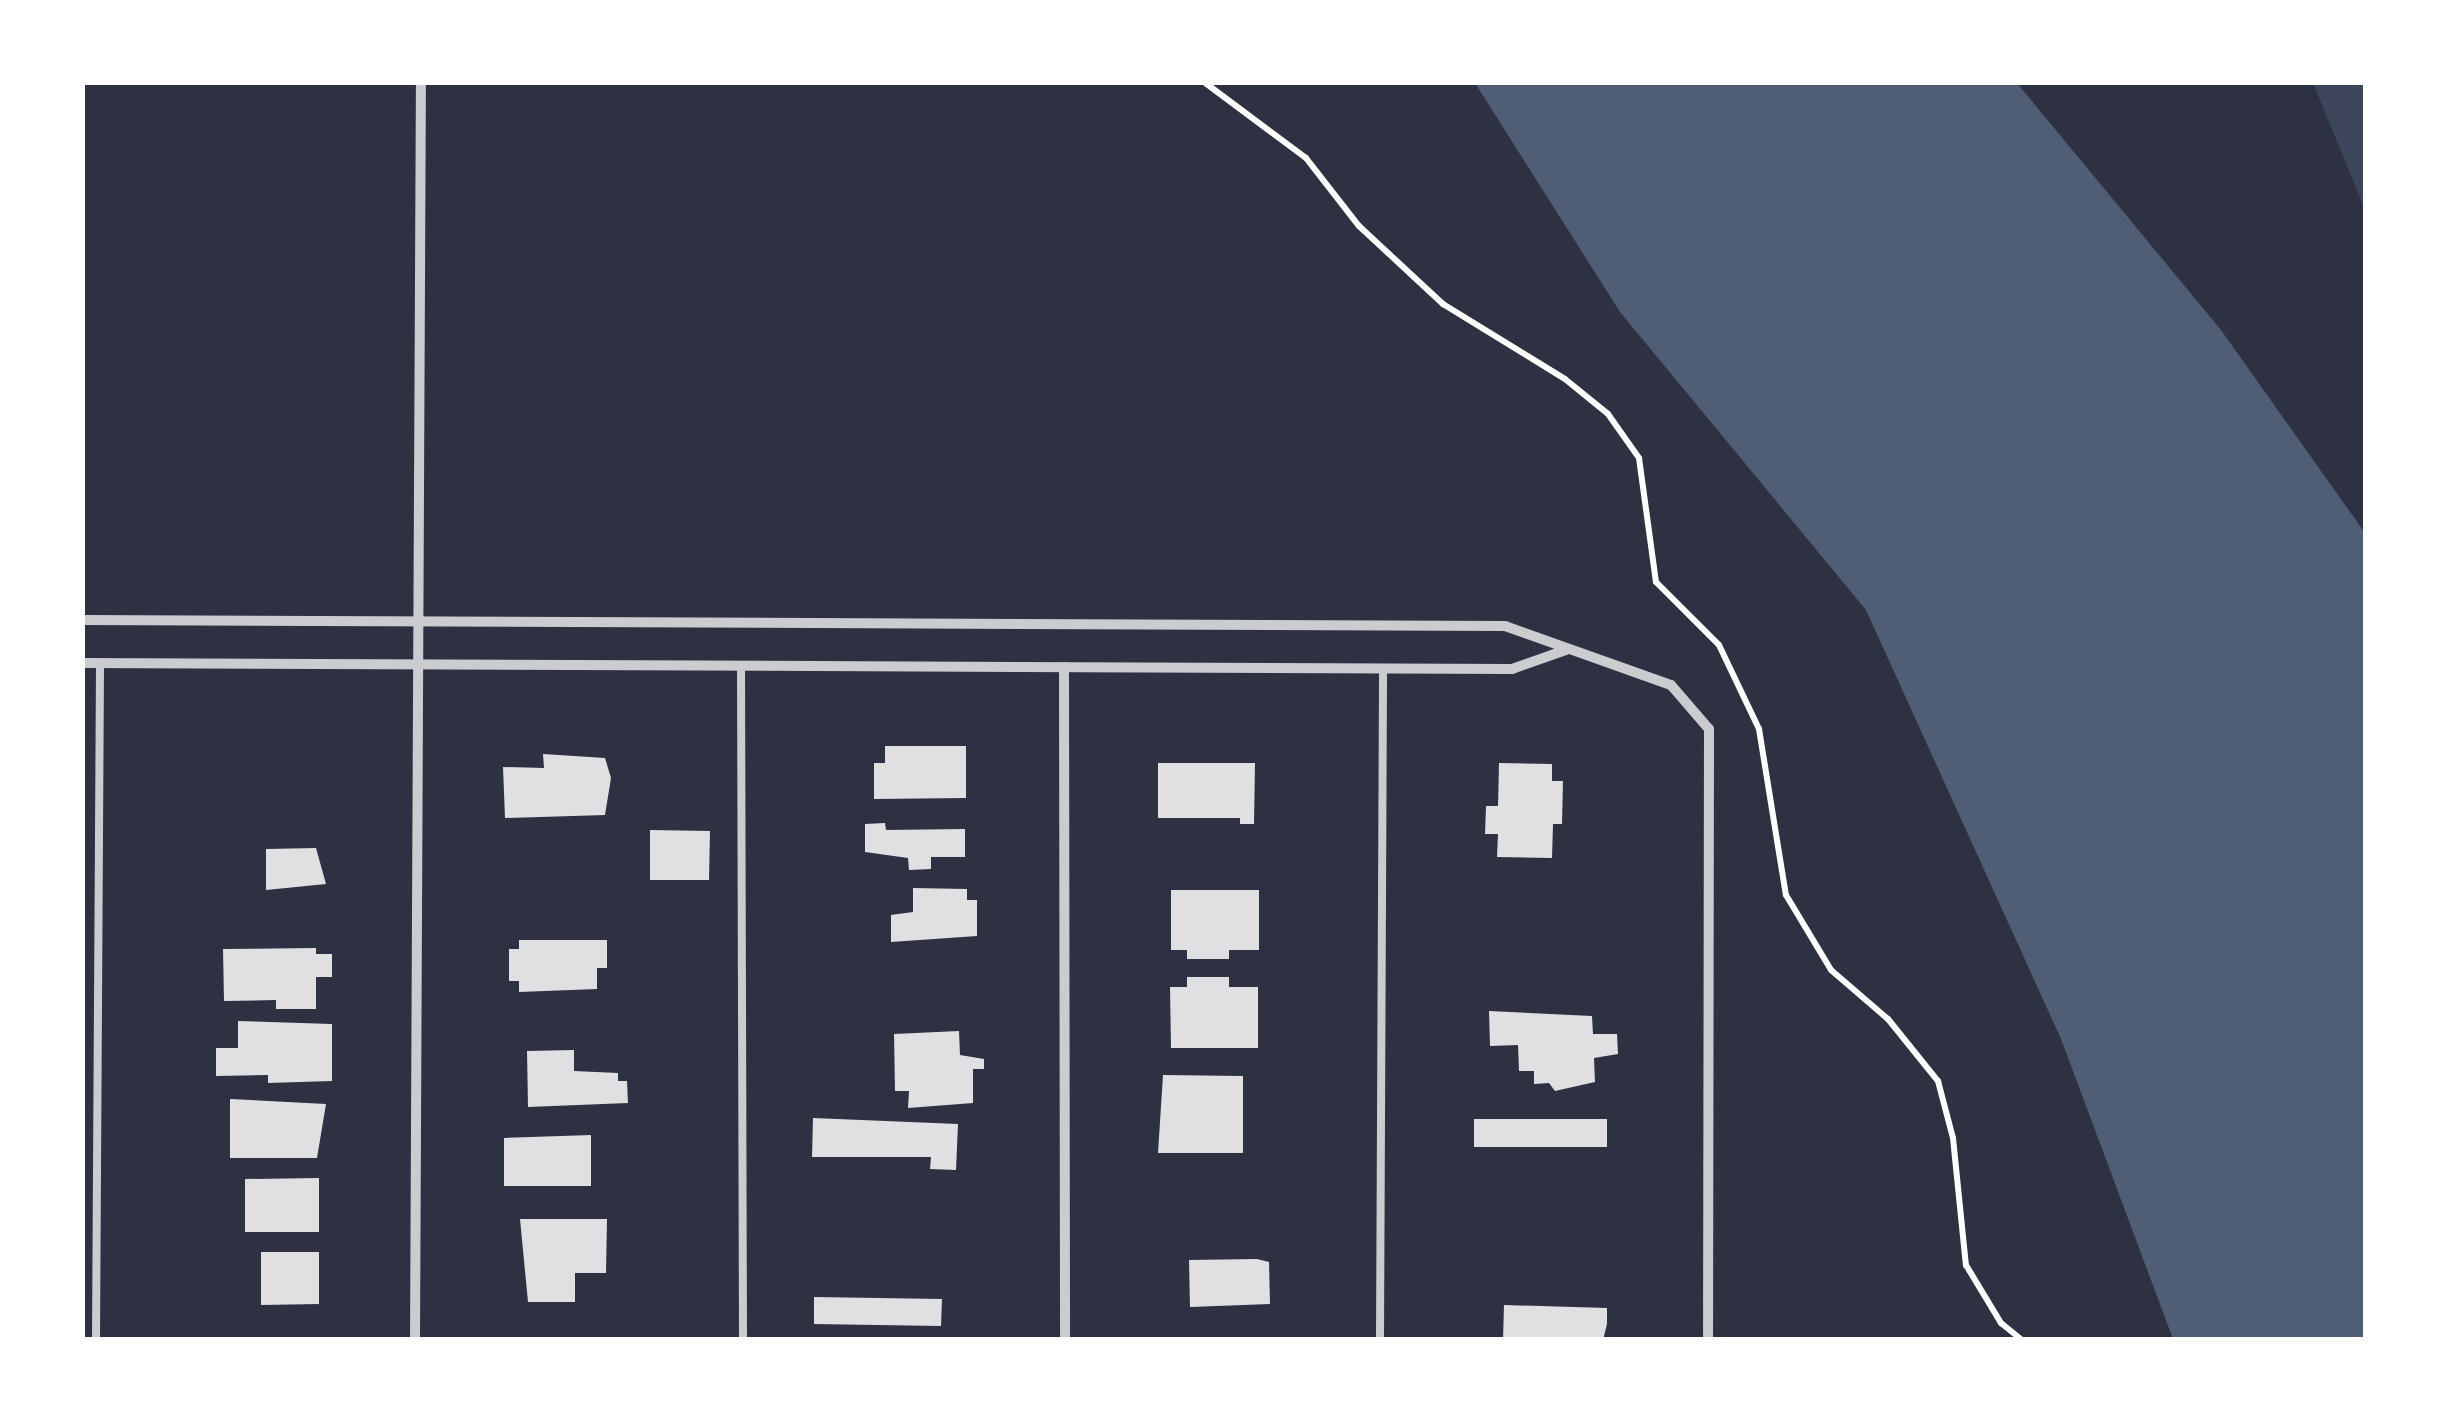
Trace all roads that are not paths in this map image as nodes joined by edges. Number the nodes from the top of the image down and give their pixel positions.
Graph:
1 (421, 82) edge
2 (82, 620) edge
3 (420, 620) junction
4 (1567, 650) junction
5 (82, 663) edge
6 (100, 663) junction
7 (420, 663) junction
8 (741, 665) junction
9 (1064, 667) junction
10 (1383, 670) junction
11 (96, 1340) edge
12 (415, 1340) edge
13 (743, 1340) edge
14 (1065, 1340) edge
15 (1380, 1340) edge
16 (1708, 1340) edge

1 - 3 street
2 - 3 street
3 - 4 street
3 - 7 street
4 - 10 street
4 - 16 street
5 - 6 street
6 - 7 street
6 - 11 lane
7 - 8 street
7 - 12 street
8 - 9 street
8 - 13 lane
9 - 10 street
9 - 14 street
10 - 15 lane

